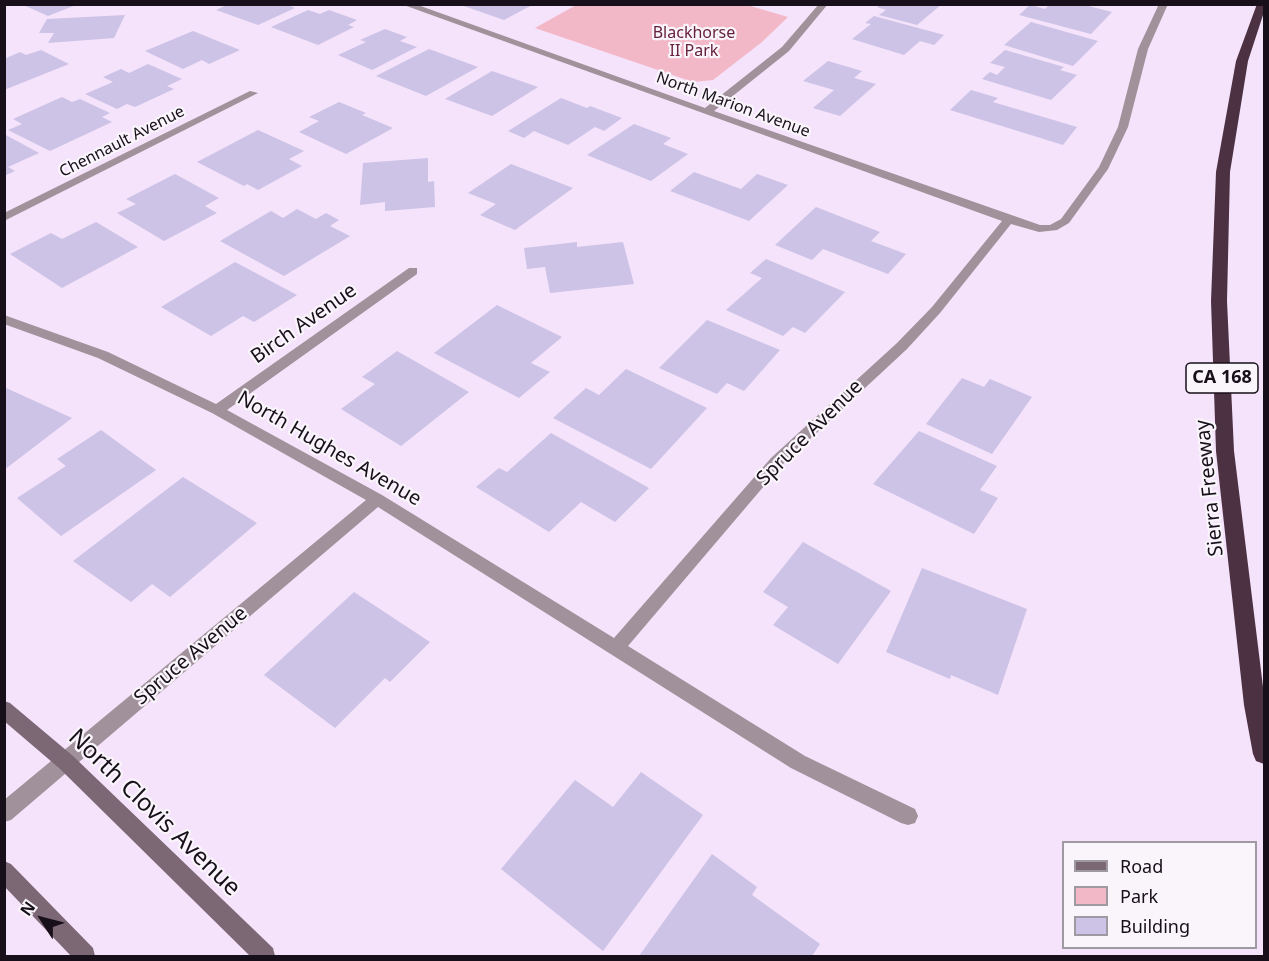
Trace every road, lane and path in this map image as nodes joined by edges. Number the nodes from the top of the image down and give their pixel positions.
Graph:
1 (405, 4) edge
2 (824, 4) edge
3 (1164, 4) edge
4 (1262, 4) edge
5 (253, 93) dead end
6 (708, 111) junction
7 (4, 218) edge
8 (1009, 220) junction
9 (413, 271) dead end
10 (4, 319) edge
11 (217, 410) junction
12 (377, 499) junction
13 (615, 649) junction
14 (4, 709) edge
15 (1264, 754) edge
16 (66, 762) junction
17 (4, 813) edge
18 (908, 816) dead end
19 (4, 871) edge
20 (85, 957) edge
21 (265, 957) edge

1 - 6 street, North Marion Avenue
2 - 6 street
3 - 8 street, North Marion Avenue
4 - 15 highway, Sierra Freeway / CA 168
5 - 7 street, Chennault Avenue
6 - 8 street, North Marion Avenue
8 - 13 street, Spruce Avenue
9 - 11 street, Birch Avenue
10 - 11 street, North Hughes Avenue
11 - 12 street, North Hughes Avenue
12 - 13 street, North Hughes Avenue
12 - 16 street, Spruce Avenue
13 - 18 street, North Hughes Avenue
14 - 16 main road, North Clovis Avenue
16 - 17 street, Spruce Avenue
16 - 21 main road, North Clovis Avenue
19 - 20 main road

